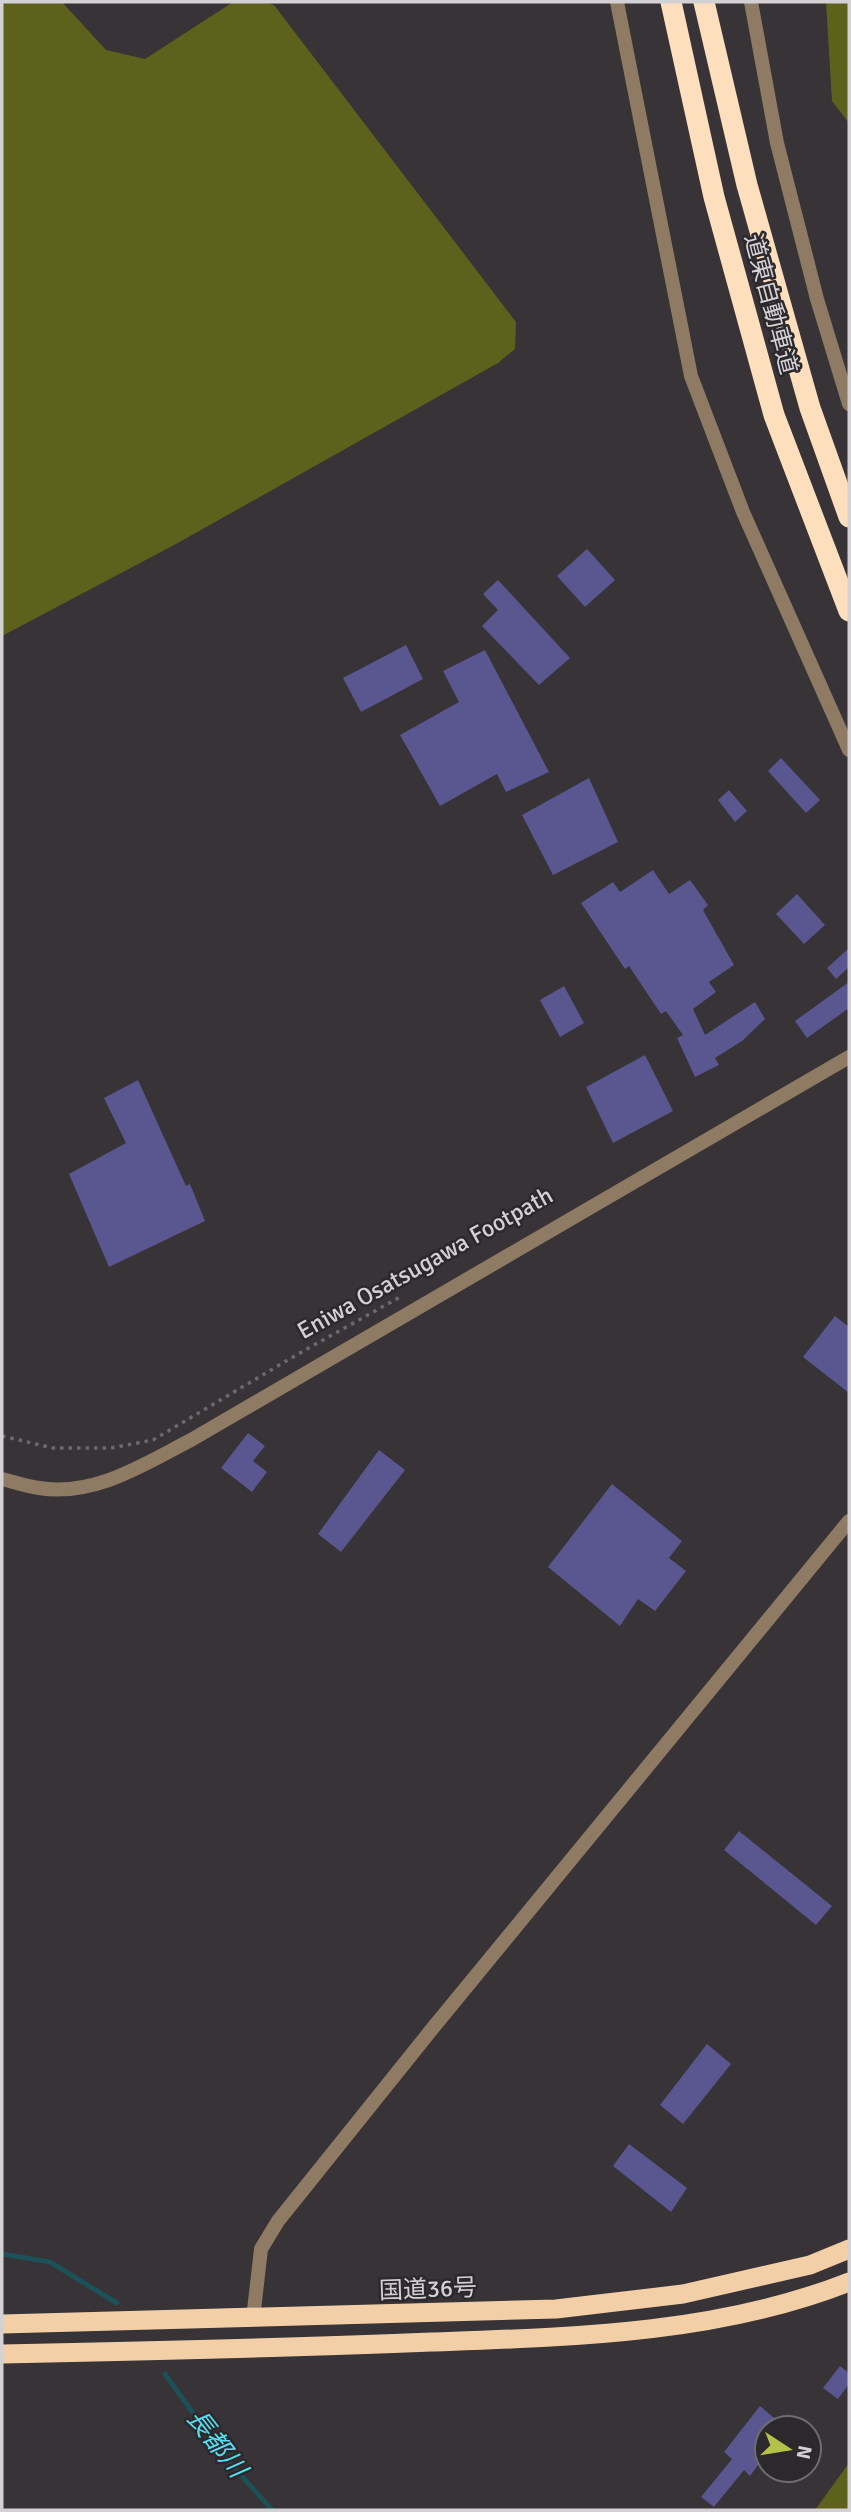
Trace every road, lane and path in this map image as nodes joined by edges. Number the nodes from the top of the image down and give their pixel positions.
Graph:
1 (617, 2) edge
2 (670, 2) edge
3 (704, 2) edge
4 (751, 2) edge
5 (849, 404) edge
6 (849, 517) edge
7 (849, 611) edge
8 (849, 750) edge
9 (849, 1058) edge
10 (405, 1294) dead end
11 (2, 1436) edge
12 (2, 1479) edge
13 (849, 1521) edge
14 (849, 2249) edge
15 (849, 2281) edge
16 (253, 2319) junction
17 (2, 2324) edge
18 (2, 2354) edge

1 - 8 street
2 - 7 highway, 道東自動車道
3 - 6 highway, 道東自動車道
4 - 5 street
9 - 12 street
10 - 11 path, Eniwa Osatsugawa Footpath
13 - 16 street
14 - 16 highway, 国道36号
15 - 18 highway
16 - 17 highway, 国道36号

